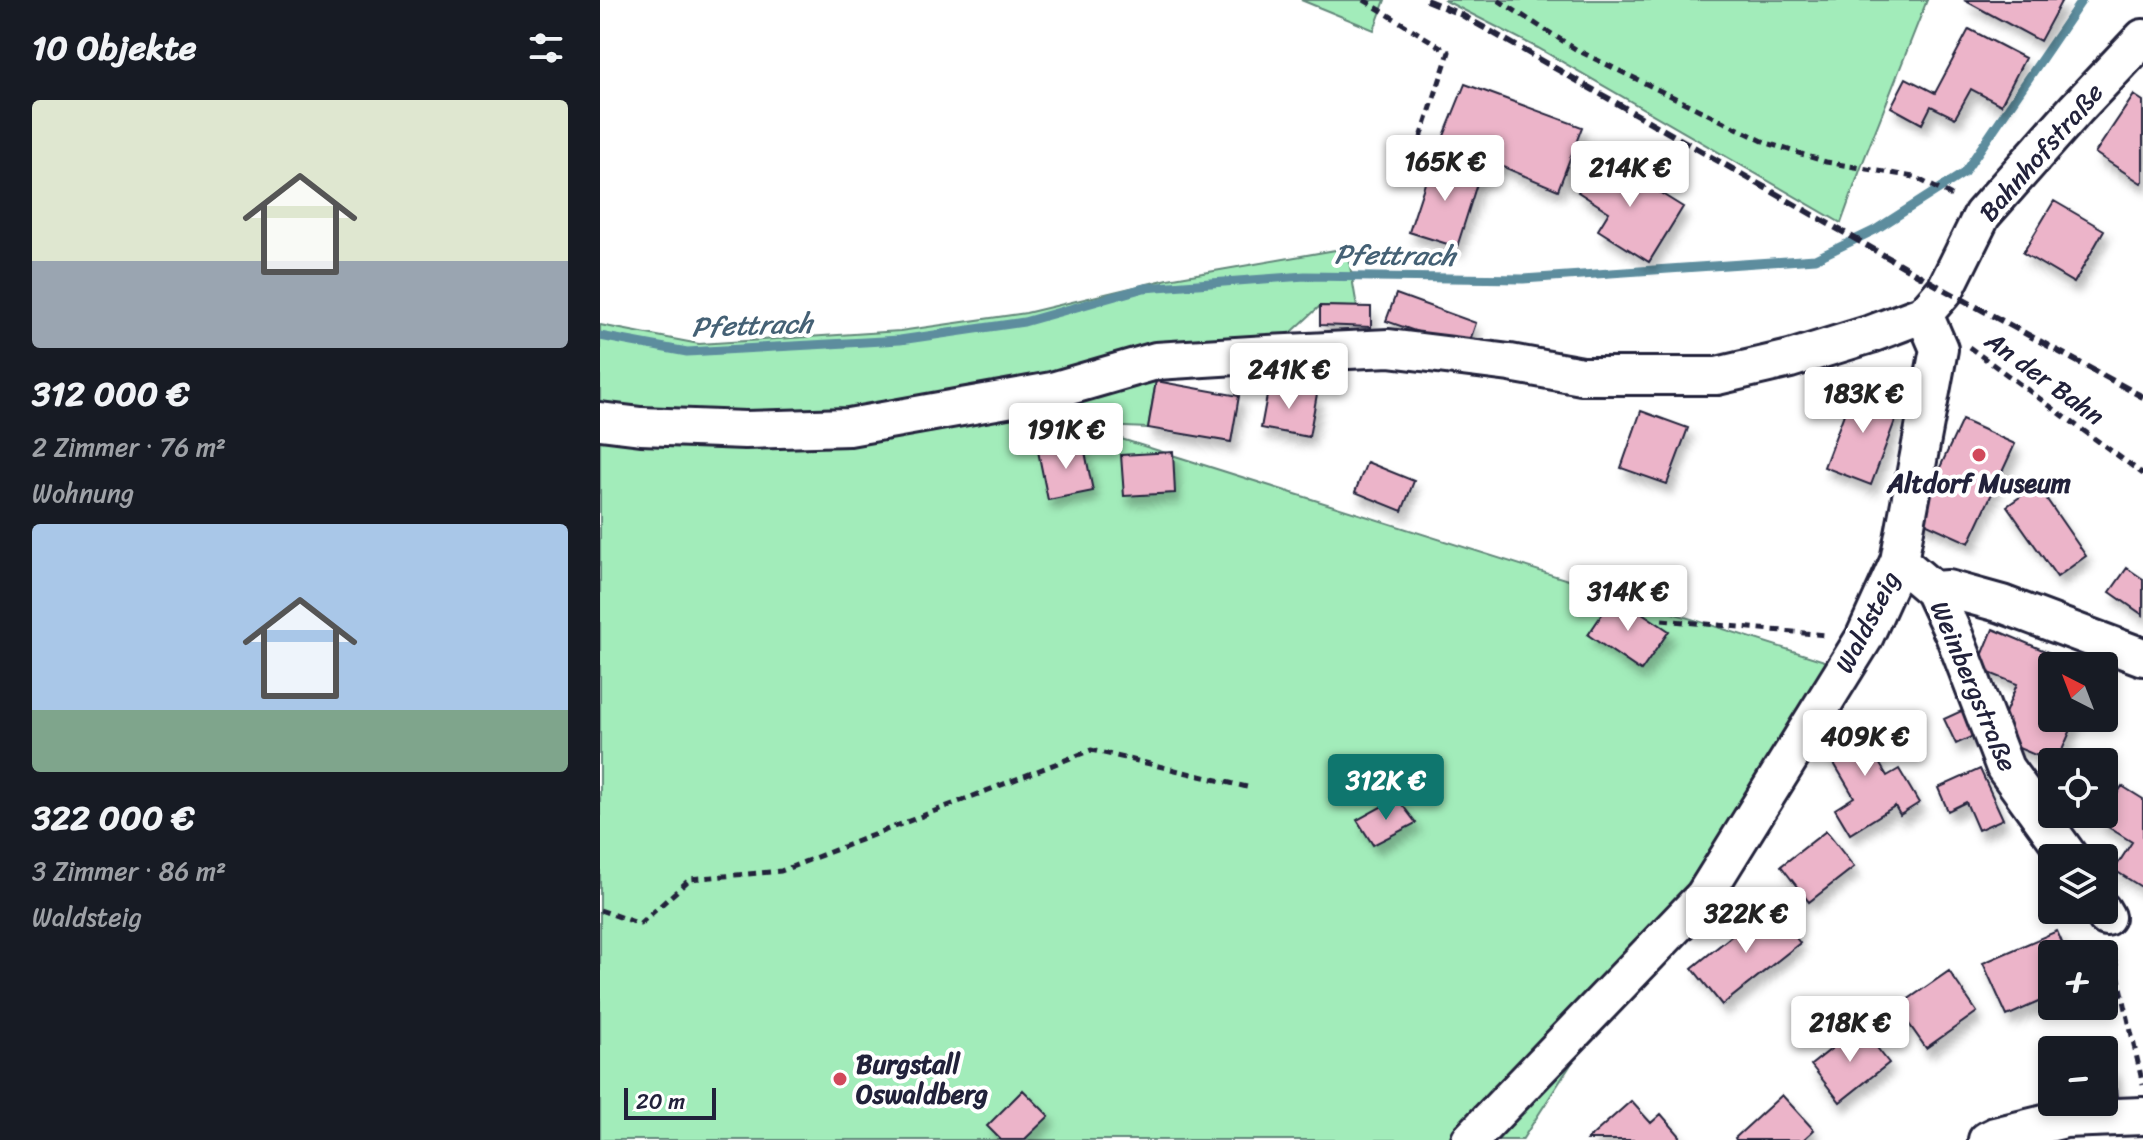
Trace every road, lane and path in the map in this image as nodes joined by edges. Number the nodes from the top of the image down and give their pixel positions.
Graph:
1 (1364, 0) edge
2 (1498, 0) edge
3 (2143, 38) edge
4 (1416, 153) dead end
5 (1954, 196) dead end
6 (1924, 314) junction
7 (600, 421) edge
8 (2143, 474) edge
9 (1899, 561) junction
10 (1933, 590) junction
11 (1662, 620) dead end
12 (1864, 638) junction
13 (2143, 657) edge
14 (1251, 788) dead end
15 (2060, 844) edge
16 (600, 910) edge
17 (2106, 924) edge
18 (2143, 1086) edge
19 (2143, 1116) edge
20 (1470, 1140) edge
21 (1987, 1140) edge

1 - 4 path
2 - 5 path
3 - 6 street, Bahnhofstraße
6 - 7 street
6 - 8 path, An der Bahn
6 - 9 street, Waldsteig
9 - 10 street, Weinbergstraße
9 - 12 street, Waldsteig
10 - 13 street
10 - 15 street, Weinbergstraße
11 - 12 path
12 - 20 street, Waldsteig
14 - 16 path
17 - 18 path
19 - 21 street

